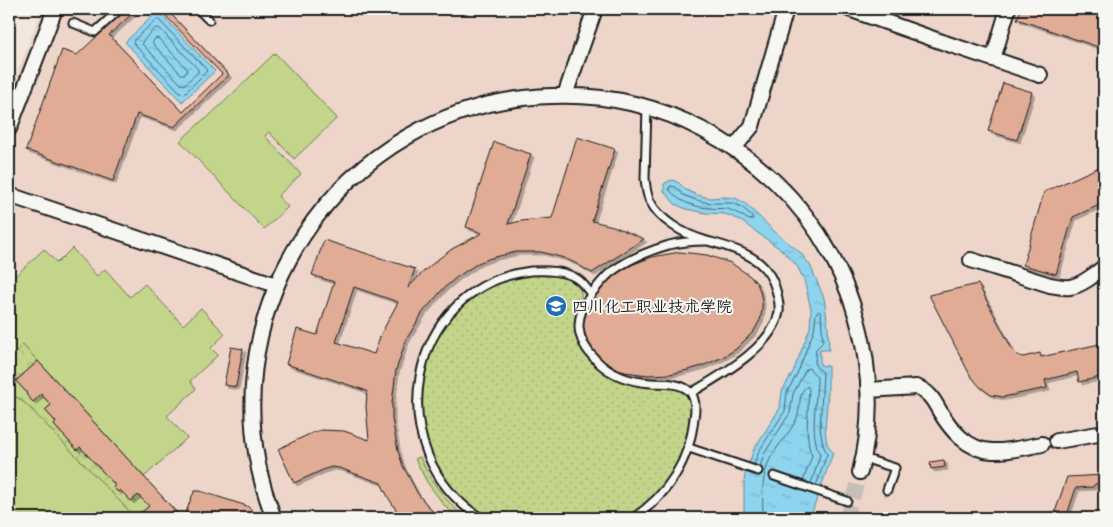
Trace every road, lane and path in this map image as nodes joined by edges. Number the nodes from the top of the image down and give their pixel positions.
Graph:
1 (55, 9) edge
2 (198, 9) edge
3 (595, 9) edge
4 (786, 9) edge
5 (849, 9) edge
6 (1008, 9) edge
7 (116, 10) edge
8 (209, 20) dead end
9 (73, 23) dead end
10 (993, 58) junction
11 (1040, 75) dead end
12 (565, 95) junction
13 (647, 107) junction
14 (9, 129) edge
15 (734, 148) junction
16 (9, 195) edge
17 (706, 241) junction
18 (972, 260) dead end
19 (1104, 267) edge
20 (276, 285) junction
21 (591, 294) junction
22 (868, 390) junction
23 (690, 393) junction
24 (1104, 433) edge
25 (1057, 441) dead end
26 (1042, 444) dead end
27 (689, 448) junction
28 (863, 458) junction
29 (758, 471) dead end
30 (860, 472) tunnel mouth
31 (774, 476) dead end
32 (887, 490) dead end
33 (847, 501) dead end
34 (274, 518) edge
35 (481, 518) edge
36 (633, 518) edge

1 - 14 street
2 - 8 lane
3 - 12 street
4 - 15 street
5 - 10 street
6 - 10 street
7 - 9 lane
10 - 11 street
12 - 13 street
12 - 20 street
13 - 15 street
13 - 17 lane
15 - 22 street
16 - 20 street
17 - 21 lane
17 - 23 lane
18 - 19 street
20 - 34 street
21 - 23 lane
21 - 35 lane
22 - 26 street
22 - 28 street
23 - 27 lane
24 - 25 street
27 - 29 lane
27 - 36 lane
28 - 30 street
28 - 32 lane
31 - 33 lane

